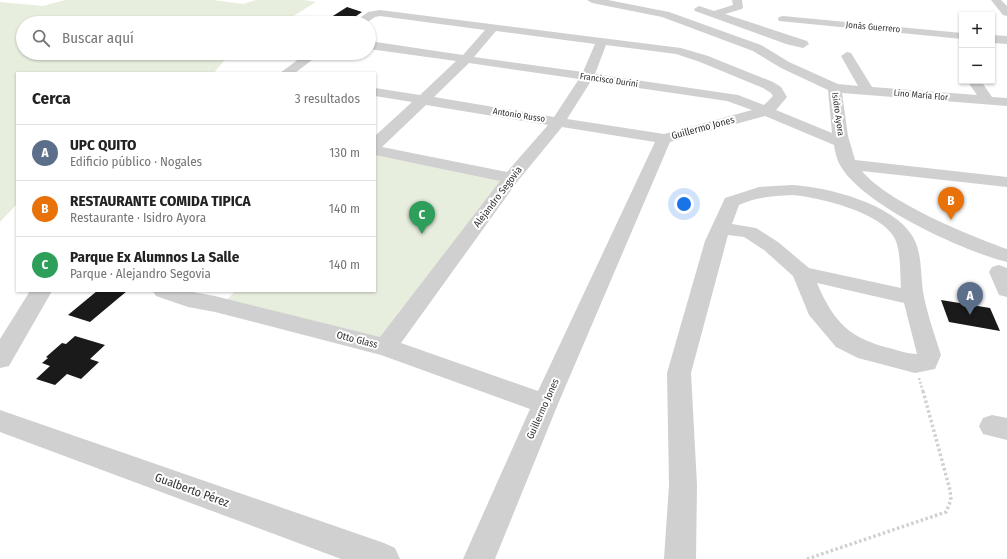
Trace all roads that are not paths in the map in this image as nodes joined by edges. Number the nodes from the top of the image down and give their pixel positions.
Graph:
1 (617, 0) edge
2 (737, 0) edge
3 (996, 0) edge
4 (591, 1) edge
5 (666, 4) dead end
6 (699, 9) dead end
7 (1007, 13) edge
8 (715, 14) junction
9 (369, 16) edge
10 (783, 19) dead end
11 (493, 27) junction
12 (959, 36) edge
13 (995, 39) edge
14 (1007, 40) edge
15 (602, 41) junction
16 (803, 44) dead end
17 (376, 47) edge
18 (847, 56) dead end
19 (305, 60) edge
20 (465, 60) junction
21 (288, 72) edge
22 (587, 77) junction
23 (976, 84) edge
24 (835, 88) junction
25 (867, 90) junction
26 (376, 92) edge
27 (422, 99) junction
28 (987, 100) junction
29 (1007, 102) edge
30 (766, 111) junction
31 (558, 122) junction
32 (664, 139) junction
33 (842, 143) junction
34 (376, 144) edge
35 (376, 150) edge
36 (848, 164) junction
37 (511, 178) junction
38 (1007, 182) edge
39 (721, 228) junction
40 (802, 272) junction
41 (1004, 273) edge
42 (40, 292) edge
43 (167, 292) edge
44 (222, 297) edge
45 (913, 298) junction
46 (385, 347) junction
47 (0, 359) edge
48 (545, 404) junction
49 (0, 421) edge
50 (384, 559) edge
51 (479, 559) edge
52 (680, 559) edge

1 - 5 street
2 - 8 street
3 - 7 street
4 - 24 street, Isidro Ayora
6 - 8 street
8 - 16 street
9 - 11 street
10 - 12 street, Jonás Guerrero
11 - 15 street
11 - 20 street
13 - 14 street
15 - 22 street, Alejandro Segovia
15 - 30 street
17 - 20 street, Francisco Durini
18 - 25 street
19 - 21 street
20 - 22 street, Francisco Durini
20 - 27 street
22 - 30 street, Francisco Durini
22 - 31 street, Alejandro Segovia
23 - 28 street
24 - 25 street, Lino María Flor
24 - 33 street, Isidro Ayora
25 - 28 street, Lino María Flor
26 - 27 street, Antonio Russo
27 - 31 street, Antonio Russo
27 - 34 street
28 - 29 street, Lino María Flor
30 - 32 street, Guillermo Jones
30 - 33 street, Francisco Durini
31 - 32 street, Antonio Russo
31 - 37 street, Alejandro Segovia
32 - 48 street, Guillermo Jones
33 - 36 street, Isidro Ayora
35 - 37 street
36 - 38 street
36 - 41 street, Isidro Ayora
37 - 46 street, Alejandro Segovia
39 - 40 street
39 - 45 street
39 - 52 street
40 - 45 street
40 - 45 street
42 - 47 street
43 - 44 street, Otto Glass
44 - 46 street, Otto Glass
46 - 48 street, Otto Glass
48 - 51 street, Guillermo Jones
49 - 50 street, Gualberto Pérez

